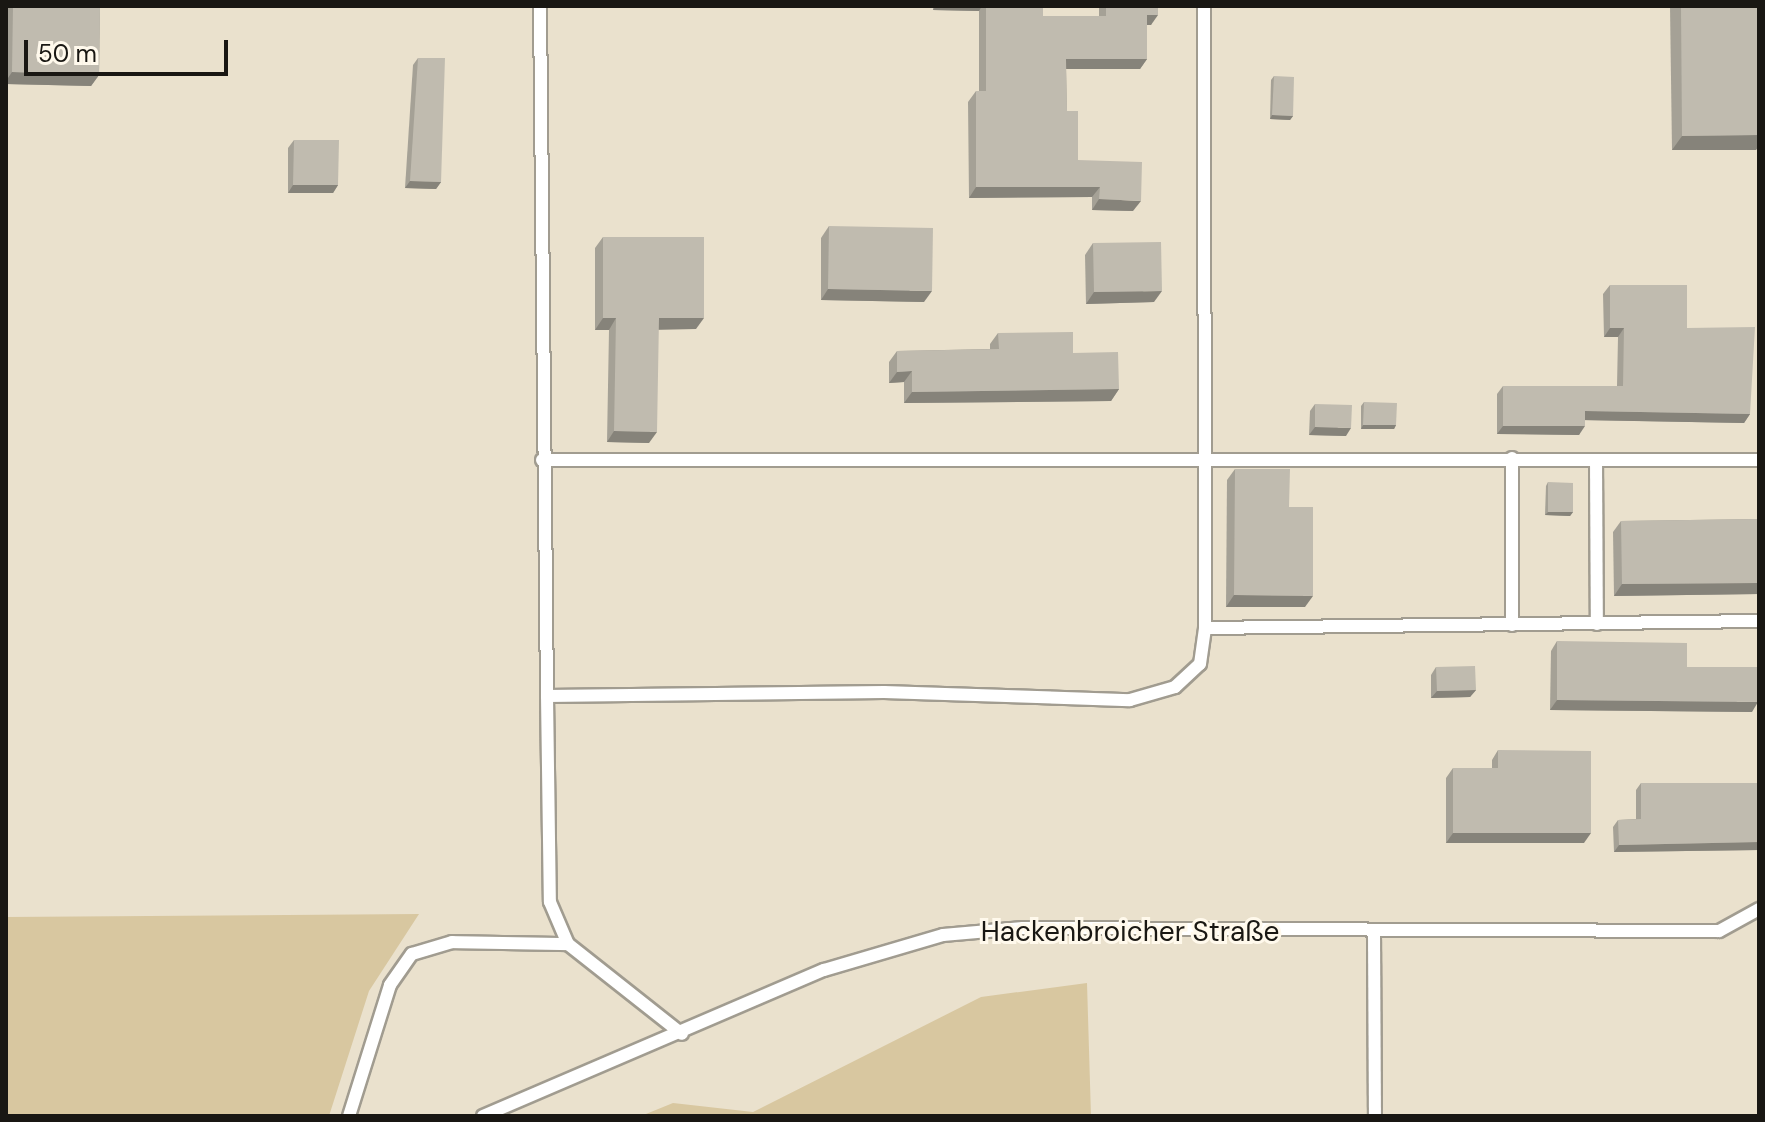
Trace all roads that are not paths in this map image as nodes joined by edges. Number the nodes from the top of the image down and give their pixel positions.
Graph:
1 (540, 6) edge
2 (1204, 6) edge
3 (1205, 458) junction
4 (1512, 458) junction
5 (542, 460) junction
6 (1596, 460) junction
7 (1759, 460) edge
8 (1759, 621) edge
9 (1597, 624) junction
10 (1512, 625) junction
11 (1205, 628) junction
12 (547, 696) junction
13 (1759, 909) edge
14 (1374, 933) junction
15 (568, 944) junction
16 (682, 1034) junction
17 (349, 1116) edge
18 (483, 1116) edge
19 (1375, 1116) edge

1 - 5 lane
2 - 3 lane
3 - 4 lane
3 - 5 lane
3 - 11 lane
4 - 6 lane
4 - 10 lane
5 - 12 lane
6 - 7 lane
6 - 9 lane
8 - 9 lane
9 - 10 lane
10 - 11 lane
11 - 12 lane
12 - 15 lane
13 - 14 lane, Hackenbroicher Straße
14 - 16 lane, Hackenbroicher Straße
14 - 19 lane
15 - 16 lane
15 - 17 lane
16 - 18 lane, Hackenbroicher Straße

